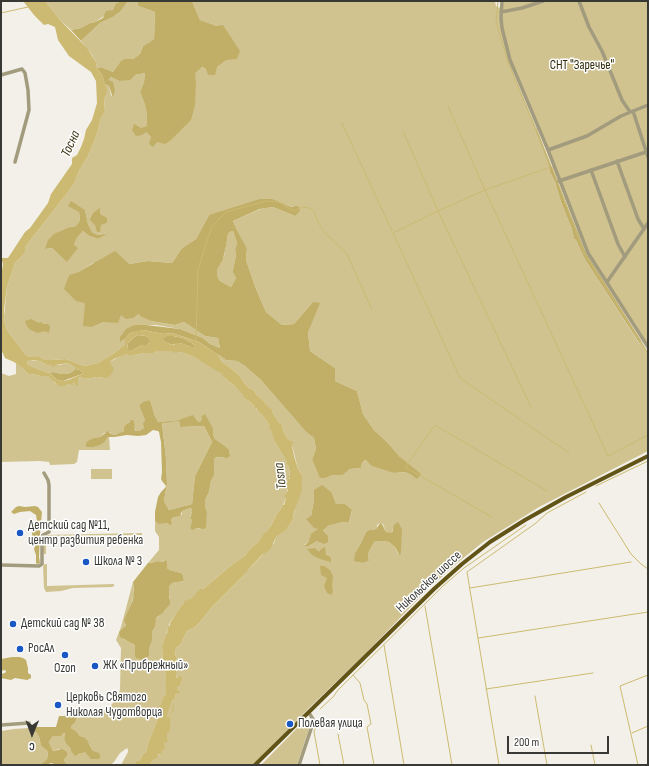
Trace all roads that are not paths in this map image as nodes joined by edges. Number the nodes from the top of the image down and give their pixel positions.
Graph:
1 (502, 1) edge
2 (543, 1) edge
3 (579, 1) edge
4 (501, 12) junction
5 (1, 75) edge
6 (648, 105) edge
7 (632, 112) junction
8 (548, 150) junction
9 (646, 152) junction
10 (648, 157) edge
11 (617, 161) junction
12 (15, 162) dead end
13 (591, 170) junction
14 (559, 181) junction
15 (648, 223) edge
16 (644, 229) junction
17 (625, 257) junction
18 (607, 282) junction
19 (648, 347) edge
20 (648, 456) edge
21 (44, 473) dead end
22 (1, 565) edge
23 (309, 713) junction
24 (29, 723) dead end
25 (1, 725) edge
26 (255, 765) edge
27 (298, 765) edge

1 - 4 street
2 - 4 street
3 - 7 street
4 - 8 street
5 - 12 street
6 - 7 street
7 - 8 street
7 - 9 street
8 - 14 street
9 - 10 street
9 - 11 street
11 - 13 street
11 - 16 street
13 - 14 street
13 - 17 street
14 - 18 street
15 - 16 street
16 - 17 street
17 - 18 street
18 - 19 street
20 - 23 main road, Никольское шоссе
21 - 22 street
23 - 26 main road, Никольское шоссе
23 - 27 street
24 - 25 street

